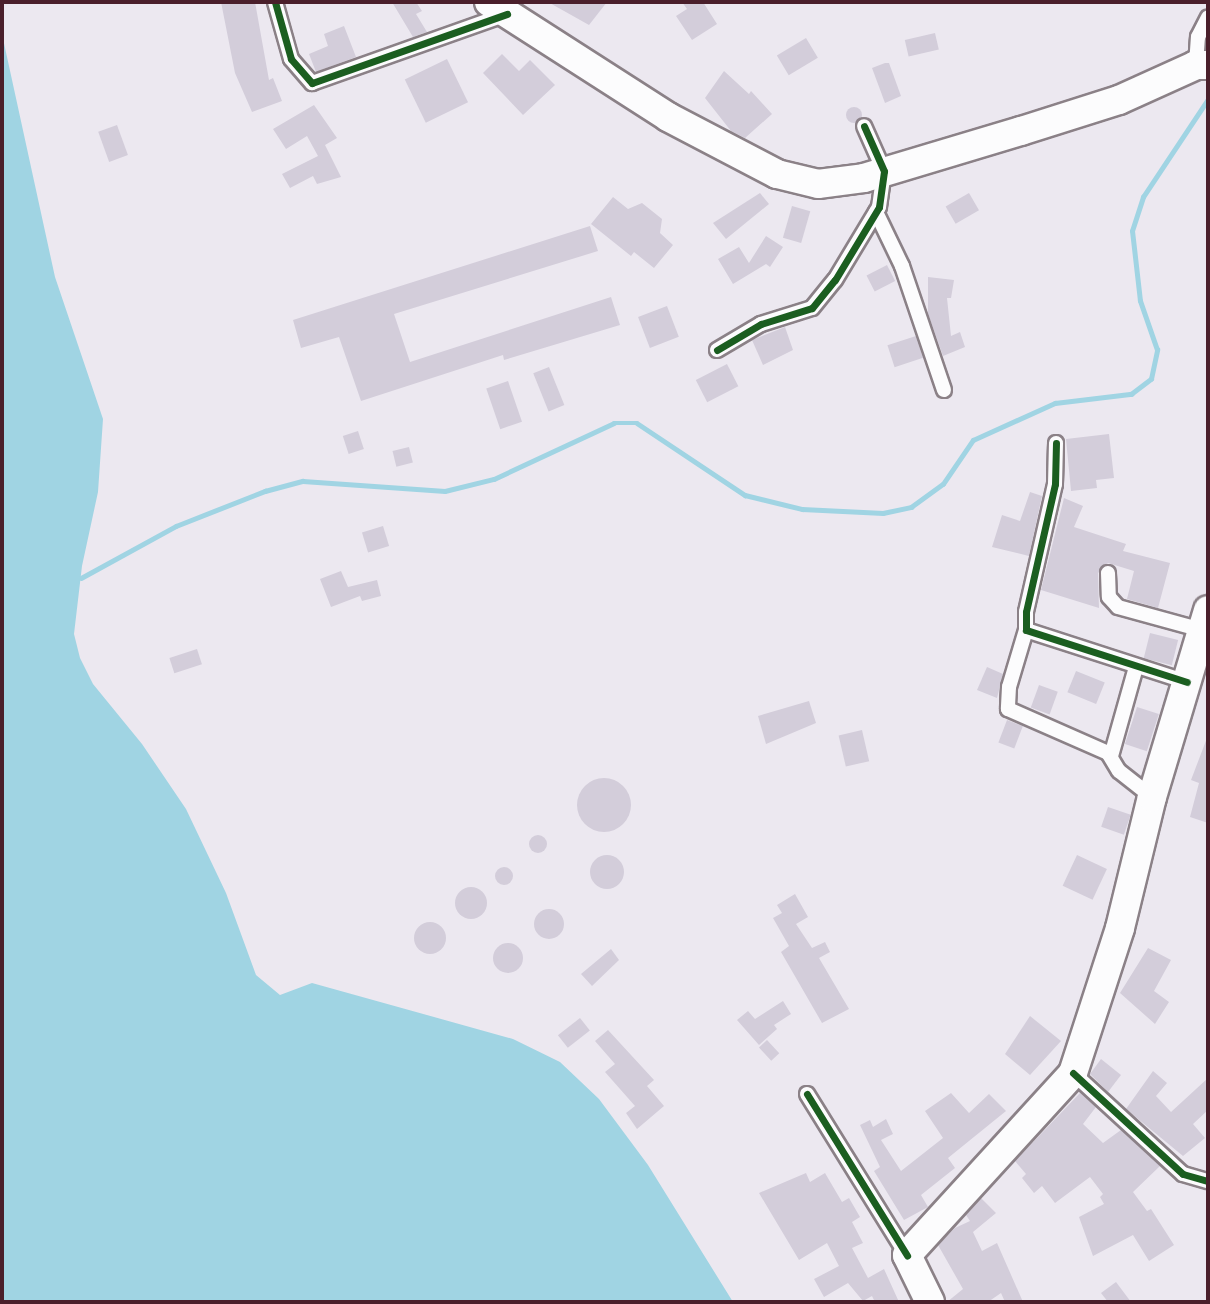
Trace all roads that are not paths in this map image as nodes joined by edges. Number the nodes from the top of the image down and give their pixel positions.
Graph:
1 (275, 2) edge
2 (498, 8) edge
3 (1208, 18) edge
4 (1202, 65) edge
5 (864, 125) dead end
6 (884, 171) junction
7 (877, 212) junction
8 (717, 351) dead end
9 (944, 390) dead end
10 (1056, 443) dead end
11 (1108, 573) dead end
12 (1205, 620) edge
13 (1026, 630) junction
14 (1136, 667) junction
15 (1187, 682) junction
16 (1111, 756) junction
17 (1152, 797) junction
18 (1073, 1073) junction
19 (807, 1094) dead end
20 (1208, 1181) edge
21 (907, 1255) junction
22 (930, 1302) edge

1 - 2 street
2 - 6 highway
3 - 4 street
4 - 6 highway
5 - 6 street
6 - 7 street
7 - 8 street
7 - 9 street
10 - 13 street
11 - 12 street
12 - 15 highway
13 - 14 street
13 - 16 street
14 - 15 street
14 - 16 street
15 - 17 highway
16 - 17 street
17 - 18 highway
18 - 20 street
18 - 21 highway
19 - 21 street
21 - 22 highway

